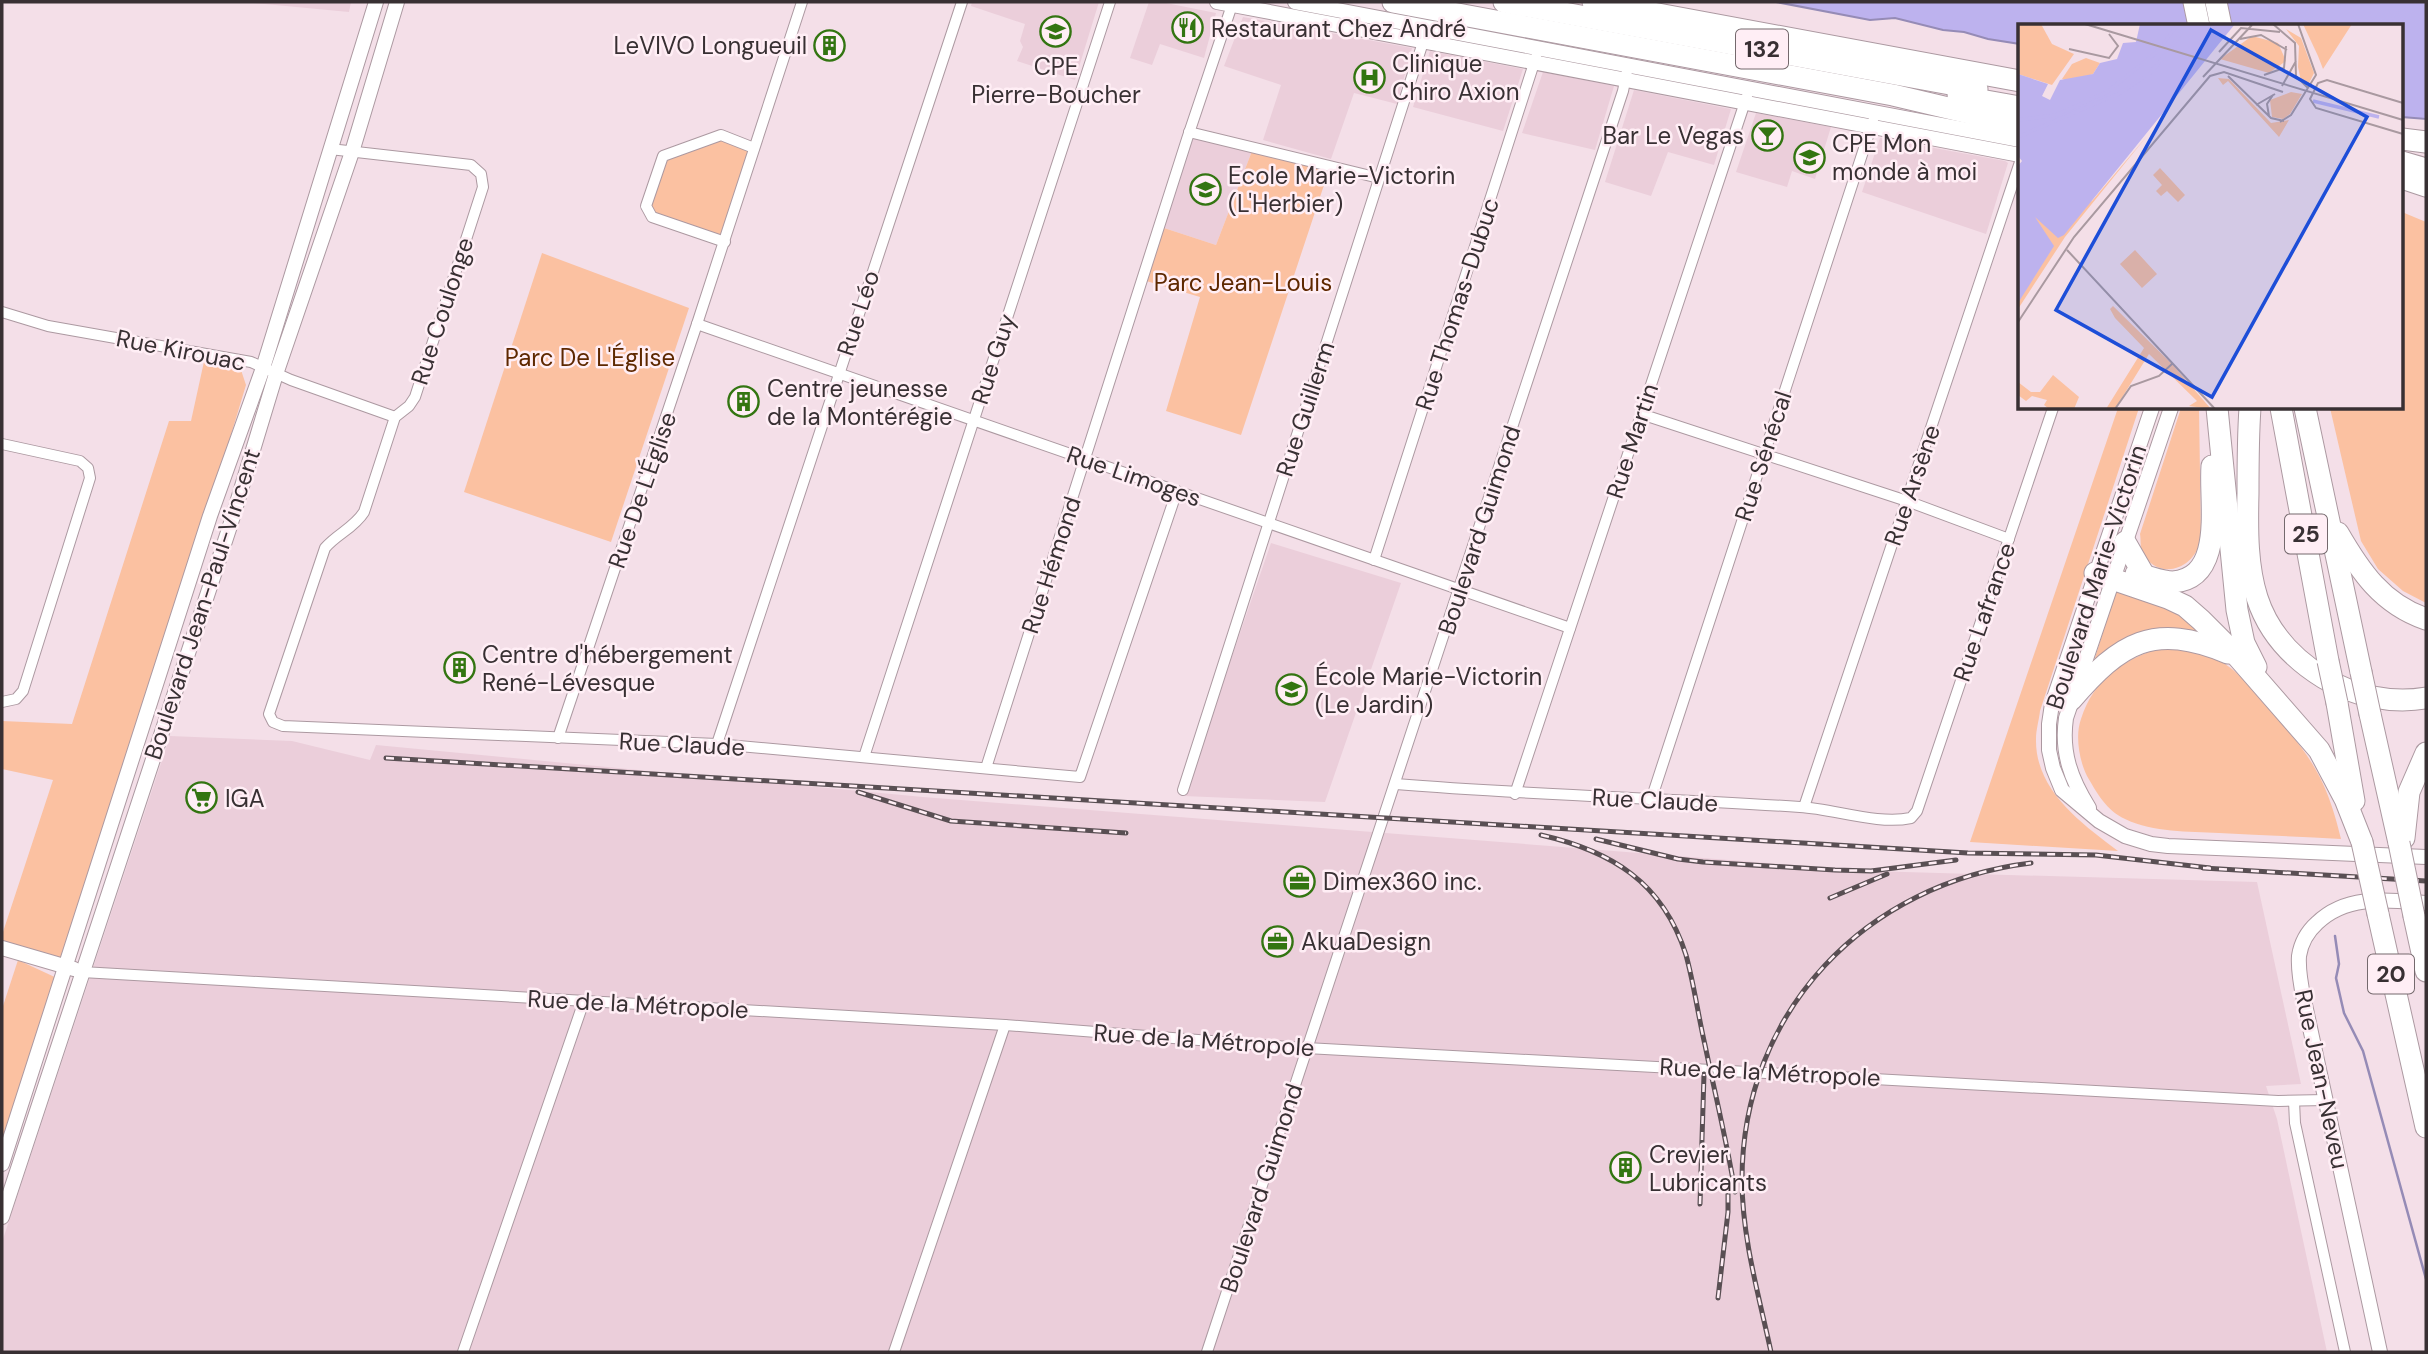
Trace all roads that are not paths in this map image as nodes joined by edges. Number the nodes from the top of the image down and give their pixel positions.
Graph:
1 (376, 2) edge
2 (397, 2) edge
3 (802, 2) edge
4 (962, 2) edge
5 (1110, 2) edge
6 (1295, 2) edge
7 (1393, 2) edge
8 (1447, 2) edge
9 (1504, 2) edge
10 (1593, 2) edge
11 (2194, 2) edge
12 (2216, 2) edge
13 (1228, 3) edge
14 (2199, 24) edge
15 (2221, 24) edge
16 (1425, 34) junction
17 (1537, 55) junction
18 (1627, 73) junction
19 (2018, 80) edge
20 (1747, 96) junction
21 (2018, 97) edge
22 (2018, 107) edge
23 (1874, 120) junction
24 (2018, 125) edge
25 (1189, 132) junction
26 (2404, 139) edge
27 (2018, 140) edge
28 (2426, 142) edge
29 (754, 148) junction
30 (330, 149) junction
31 (352, 152) junction
32 (2018, 155) edge
33 (2404, 163) edge
34 (2018, 168) edge
35 (2426, 169) edge
36 (1379, 178) junction
37 (2404, 180) edge
38 (2420, 192) edge
39 (724, 242) junction
40 (2, 312) edge
41 (697, 324) junction
42 (270, 371) junction
43 (838, 373) junction
44 (2052, 410) edge
45 (2151, 410) edge
46 (2170, 410) edge
47 (2216, 410) edge
48 (2216, 410) edge
49 (2250, 410) edge
50 (2281, 410) edge
51 (2305, 410) edge
52 (1641, 414) junction
53 (395, 417) junction
54 (973, 420) junction
55 (2, 444) edge
56 (1764, 454) junction
57 (1085, 459) junction
58 (1177, 491) junction
59 (1907, 501) junction
60 (2329, 518) junction
61 (1269, 523) junction
62 (2009, 538) junction
63 (2124, 542) junction
64 (1374, 560) junction
65 (2105, 570) junction
66 (2144, 575) junction
67 (1459, 590) junction
68 (2426, 619) edge
69 (1570, 628) junction
70 (2237, 656) junction
71 (2426, 698) edge
72 (2071, 700) junction
73 (2, 702) edge
74 (2279, 703) junction
75 (283, 726) joint
76 (142, 729) junction
77 (160, 732) junction
78 (558, 737) junction
79 (717, 744) junction
80 (2426, 753) edge
81 (864, 757) junction
82 (986, 768) junction
83 (1396, 784) junction
84 (1183, 790) dead end
85 (1515, 794) junction
86 (1651, 800) junction
87 (1804, 807) junction
88 (1914, 816) joint
89 (2093, 816) junction
90 (2362, 842) junction
91 (2401, 849) junction
92 (2426, 857) edge
93 (2420, 909) edge
94 (2378, 914) joint
95 (2, 948) edge
96 (66, 967) junction
97 (82, 971) junction
98 (2426, 971) edge
99 (584, 1001) junction
100 (1005, 1025) junction
101 (1307, 1047) junction
102 (2326, 1100) junction
103 (2294, 1101) junction
104 (2426, 1127) edge
105 (2, 1164) edge
106 (3, 1209) edge
107 (463, 1352) edge
108 (894, 1352) edge
109 (1207, 1352) edge
110 (2345, 1352) edge
111 (2380, 1352) edge

1 - 30 street, Boulevard Jean-Paul-Vincent
2 - 31 street, Boulevard Jean-Paul-Vincent
3 - 29 street, Rue De L'Église
4 - 43 street, Rue Léo
5 - 54 street, Rue Guy
6 - 16 street
7 - 24 highway
8 - 22 highway
9 - 21 highway, 132
10 - 19 highway
11 - 14 highway
12 - 15 highway
13 - 16 street
13 - 25 street, Rue Hémond
16 - 17 street
16 - 36 street, Rue Guillerm
17 - 18 street
17 - 64 street, Rue Thomas-Dubuc
18 - 20 street
18 - 67 street, Boulevard Guimond
20 - 23 street
20 - 52 street, Rue Martin
23 - 27 street
23 - 32 street
23 - 56 street, Rue Sénécal
25 - 36 street
25 - 57 street, Rue Hémond
26 - 28 highway
29 - 39 street, Rue De L'Église
29 - 39 street
30 - 31 street, Rue Coulonge
30 - 42 street, Boulevard Jean-Paul-Vincent
31 - 42 street, Boulevard Jean-Paul-Vincent
31 - 53 street, Rue Coulonge
33 - 35 highway
34 - 59 street, Rue Arsène
36 - 61 street, Rue Guillerm
37 - 38 highway
39 - 41 street, Rue De L'Église
40 - 42 street, Rue Kirouac
41 - 43 street, Rue Limoges
41 - 78 street, Rue De L'Église
42 - 53 street, Rue Kirouac
42 - 76 street, Boulevard Jean-Paul-Vincent
42 - 77 street, Boulevard Jean-Paul-Vincent
43 - 54 street, Rue Limoges
43 - 79 street, Rue Léo
44 - 62 street, Rue Lafrance
45 - 65 street, Boulevard Marie-Victorin
46 - 63 street, Boulevard Marie-Victorin
47 - 66 highway
48 - 74 highway
49 - 71 highway
50 - 90 highway, 25, bridge
51 - 60 highway, 25
52 - 56 street
52 - 69 street, Rue Martin
53 - 75 street, Rue Coulonge
54 - 57 street, Rue Limoges
54 - 81 street, Rue Guy
55 - 73 street
56 - 59 street
56 - 86 street, Rue Sénécal
57 - 58 street, Rue Limoges
57 - 82 street, Rue Hémond
58 - 61 street, Rue Limoges
58 - 82 street, Rue Claude
59 - 62 street
59 - 87 street, Rue Arsène
60 - 68 highway
60 - 91 highway, 25, bridge
61 - 64 street, Rue Limoges
61 - 84 street, Rue Guillerm
62 - 88 street, Rue Lafrance
63 - 65 street, Boulevard Marie-Victorin
63 - 66 highway
64 - 67 street, Rue Limoges
65 - 66 highway
65 - 70 highway
65 - 72 street, Boulevard Marie-Victorin
65 - 89 street, Boulevard Marie-Victorin
67 - 69 street, Rue Limoges
67 - 83 street, Boulevard Guimond
69 - 85 street, Rue Martin
70 - 72 highway
70 - 74 highway
72 - 89 street, Boulevard Marie-Victorin
74 - 90 highway
75 - 78 street, Rue Claude
76 - 77 street
76 - 96 street, Boulevard Jean-Paul-Vincent
77 - 97 street, Boulevard Jean-Paul-Vincent
78 - 79 street, Rue Claude
79 - 81 street, Rue Claude
80 - 91 highway
81 - 82 street, Rue Claude
83 - 85 street, Rue Claude
83 - 101 street, Boulevard Guimond
85 - 86 street, Rue Claude
86 - 87 street, Rue Claude
87 - 88 street, Rue Claude
89 - 92 street, Boulevard Marie-Victorin
90 - 94 highway, 25, bridge
91 - 93 highway, 20, bridge
93 - 98 highway, 20
93 - 102 street, Rue Jean-Neveu
94 - 104 highway, 20
95 - 96 street
96 - 97 street
96 - 105 street, Boulevard Jean-Paul-Vincent
97 - 99 street, Rue de la Métropole
97 - 106 street, Boulevard Jean-Paul-Vincent
99 - 100 street, Rue de la Métropole
99 - 107 street
100 - 101 street, Rue de la Métropole
100 - 108 street
101 - 103 street, Rue de la Métropole
101 - 109 street, Boulevard Guimond
102 - 103 street, Rue de la Métropole
102 - 111 street, Rue Jean-Neveu
103 - 110 street, Rue Jean-Neveu

